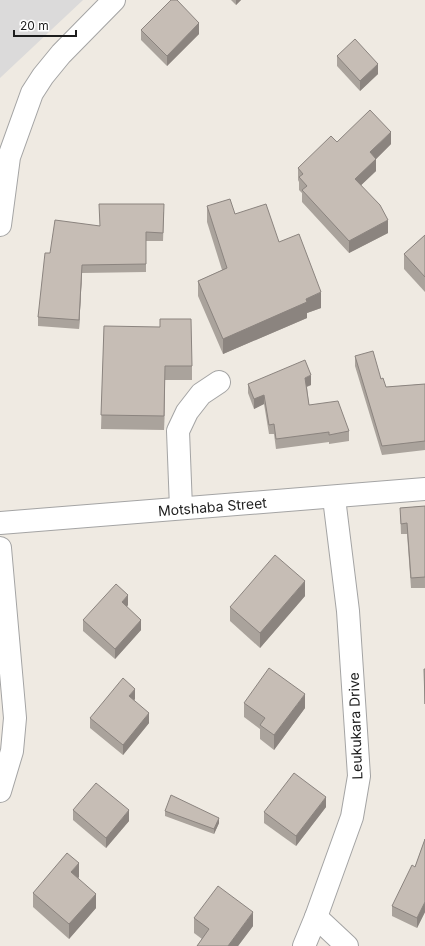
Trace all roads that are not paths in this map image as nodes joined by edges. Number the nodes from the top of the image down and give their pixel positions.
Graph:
1 (114, 0) edge
2 (5, 157) edge
3 (0, 225) edge
4 (220, 382) dead end
5 (425, 489) edge
6 (334, 498) junction
7 (181, 508) junction
8 (0, 523) edge
9 (0, 548) edge
10 (0, 791) edge
11 (316, 917) junction
12 (304, 946) edge
13 (347, 946) edge

1 - 2 street
2 - 3 street
4 - 7 street
5 - 6 street, Motshaba Street
6 - 7 street, Motshaba Street
6 - 11 street, Leukukara Drive
7 - 8 street, Motshaba Street
9 - 10 street
11 - 12 street, Leukukara Drive
11 - 13 street

